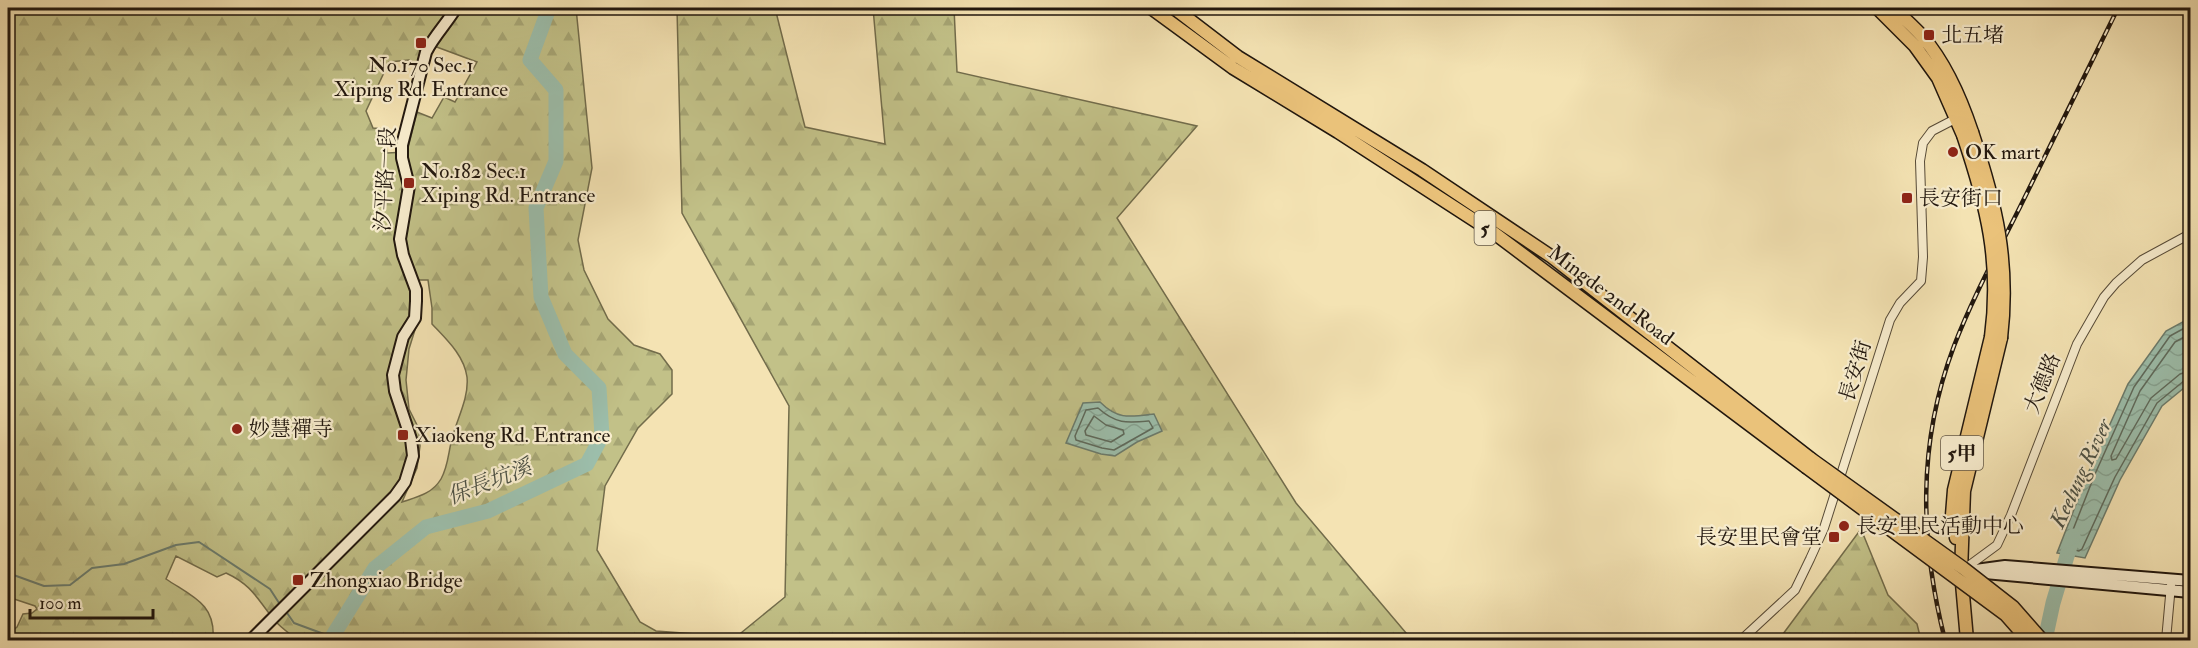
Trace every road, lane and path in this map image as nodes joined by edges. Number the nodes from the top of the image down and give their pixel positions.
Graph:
1 (456, 8) edge
2 (1151, 8) edge
3 (1174, 8) edge
4 (1877, 8) edge
5 (1893, 8) edge
6 (1961, 117) junction
7 (2190, 234) edge
8 (1809, 463) junction
9 (1961, 572) junction
10 (2190, 581) edge
11 (2171, 584) junction
12 (2190, 592) edge
13 (251, 640) edge
14 (1741, 640) edge
15 (1967, 640) edge
16 (2028, 640) edge
17 (2042, 640) edge
18 (2166, 640) edge

1 - 13 street, 汐平路一段
2 - 8 main road, Mingde 2nd Road / 5
3 - 8 main road, Mingde 2nd Road / 5
4 - 6 main road, 5甲
5 - 6 main road, 5甲
6 - 9 main road, 5甲, bridge
6 - 14 street, 長安街
7 - 9 street, 大德路
8 - 16 main road, Mingde 2nd Road / 5, bridge
8 - 17 main road, Mingde 2nd Road / 5, bridge
9 - 11 street
9 - 15 main road, 5甲
10 - 11 street
11 - 12 street
11 - 18 street

